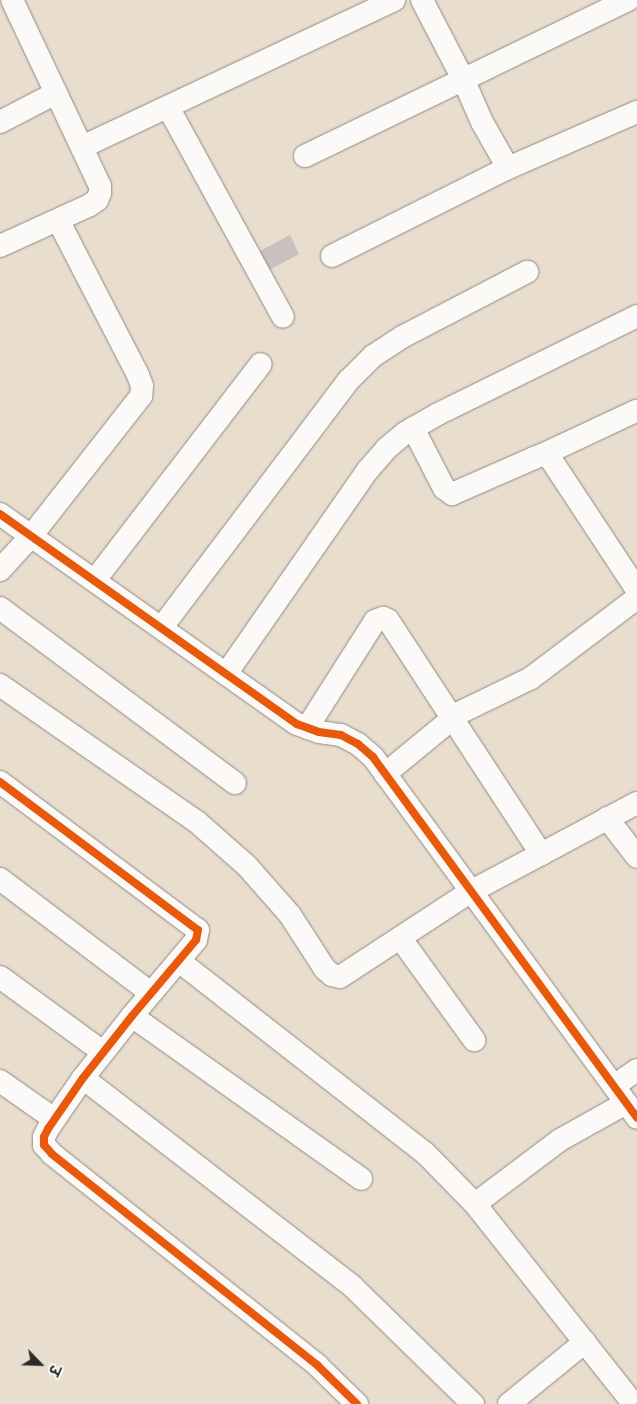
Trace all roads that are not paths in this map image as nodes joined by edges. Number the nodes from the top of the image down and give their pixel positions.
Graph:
1 (394, 0) edge
2 (422, 0) edge
3 (628, 0) edge
4 (11, 3) edge
5 (464, 81) junction
6 (56, 93) junction
7 (168, 107) junction
8 (637, 112) edge
9 (0, 122) edge
10 (82, 147) junction
11 (305, 156) dead end
12 (508, 168) junction
13 (58, 220) junction
14 (0, 246) edge
15 (332, 256) dead end
16 (527, 272) dead end
17 (637, 316) edge
18 (283, 317) dead end
19 (261, 364) dead end
20 (636, 411) edge
21 (413, 428) junction
22 (542, 455) junction
23 (0, 514) edge
24 (32, 535) junction
25 (0, 570) edge
26 (96, 580) junction
27 (637, 590) edge
28 (637, 598) edge
29 (0, 608) edge
30 (162, 627) junction
31 (226, 674) junction
32 (0, 685) edge
33 (452, 719) junction
34 (307, 728) junction
35 (385, 774) junction
36 (0, 782) edge
37 (235, 783) dead end
38 (637, 803) edge
39 (607, 818) junction
40 (541, 854) junction
41 (637, 857) edge
42 (0, 879) edge
43 (470, 892) junction
44 (401, 939) junction
45 (178, 961) junction
46 (0, 977) edge
47 (151, 993) junction
48 (132, 1016) junction
49 (474, 1040) dead end
50 (103, 1052) junction
51 (637, 1070) edge
52 (83, 1078) junction
53 (0, 1082) edge
54 (626, 1102) edge
55 (54, 1119) junction
56 (361, 1180) dead end
57 (475, 1204) junction
58 (585, 1342) junction
59 (628, 1397) dead end
60 (356, 1404) edge
61 (473, 1404) edge
62 (509, 1404) edge

1 - 7 street
2 - 5 street
3 - 5 street
4 - 6 street
5 - 11 street
5 - 12 street
6 - 9 street
6 - 10 street
7 - 10 street
7 - 18 street
8 - 12 street
10 - 13 street
12 - 15 street
13 - 14 street
13 - 24 street
16 - 30 street
17 - 21 street
19 - 26 street
20 - 22 street
21 - 22 street
21 - 31 street
22 - 27 street
23 - 24 street
24 - 25 street
24 - 26 street
26 - 30 street
28 - 33 street
29 - 37 street
30 - 31 street
31 - 34 street
32 - 44 street
33 - 34 street
33 - 35 street
33 - 40 street
34 - 35 street
35 - 43 street
36 - 45 street
38 - 39 street
39 - 40 street
39 - 41 street
40 - 43 street
42 - 47 street
43 - 44 street
43 - 54 street
44 - 49 street
45 - 47 street
45 - 57 street
46 - 50 street
47 - 48 street
48 - 50 street
48 - 56 street
50 - 52 street
51 - 54 street
52 - 55 street
52 - 61 street
53 - 55 street
54 - 57 street
55 - 60 street
57 - 58 street
58 - 59 street
58 - 62 street

